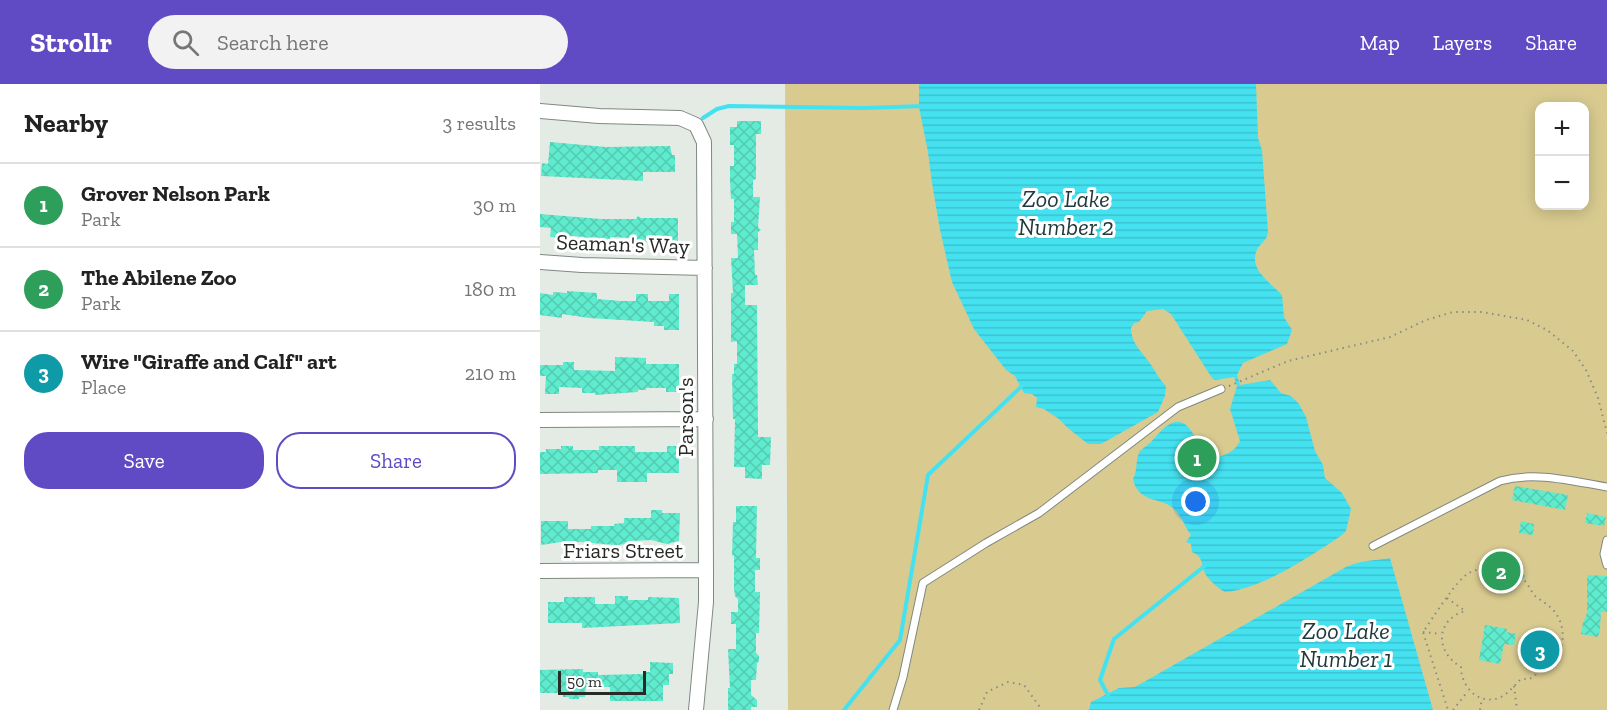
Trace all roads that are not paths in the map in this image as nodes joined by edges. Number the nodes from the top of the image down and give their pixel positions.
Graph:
1 (540, 111) edge
2 (540, 262) edge
3 (705, 268) junction
4 (1224, 388) road end
5 (706, 419) junction
6 (540, 420) edge
7 (1607, 488) edge
8 (1607, 540) edge
9 (1373, 546) dead end
10 (1607, 565) edge
11 (706, 570) junction
12 (540, 571) edge
13 (696, 710) edge
14 (893, 710) edge

1 - 3 street, Parson's
2 - 3 street, Seaman's Way
3 - 5 street, Parson's
4 - 14 lane
5 - 6 street
5 - 11 street, Parson's
7 - 9 lane
8 - 10 lane
11 - 12 street, Friars Street
11 - 13 street, Parson's

